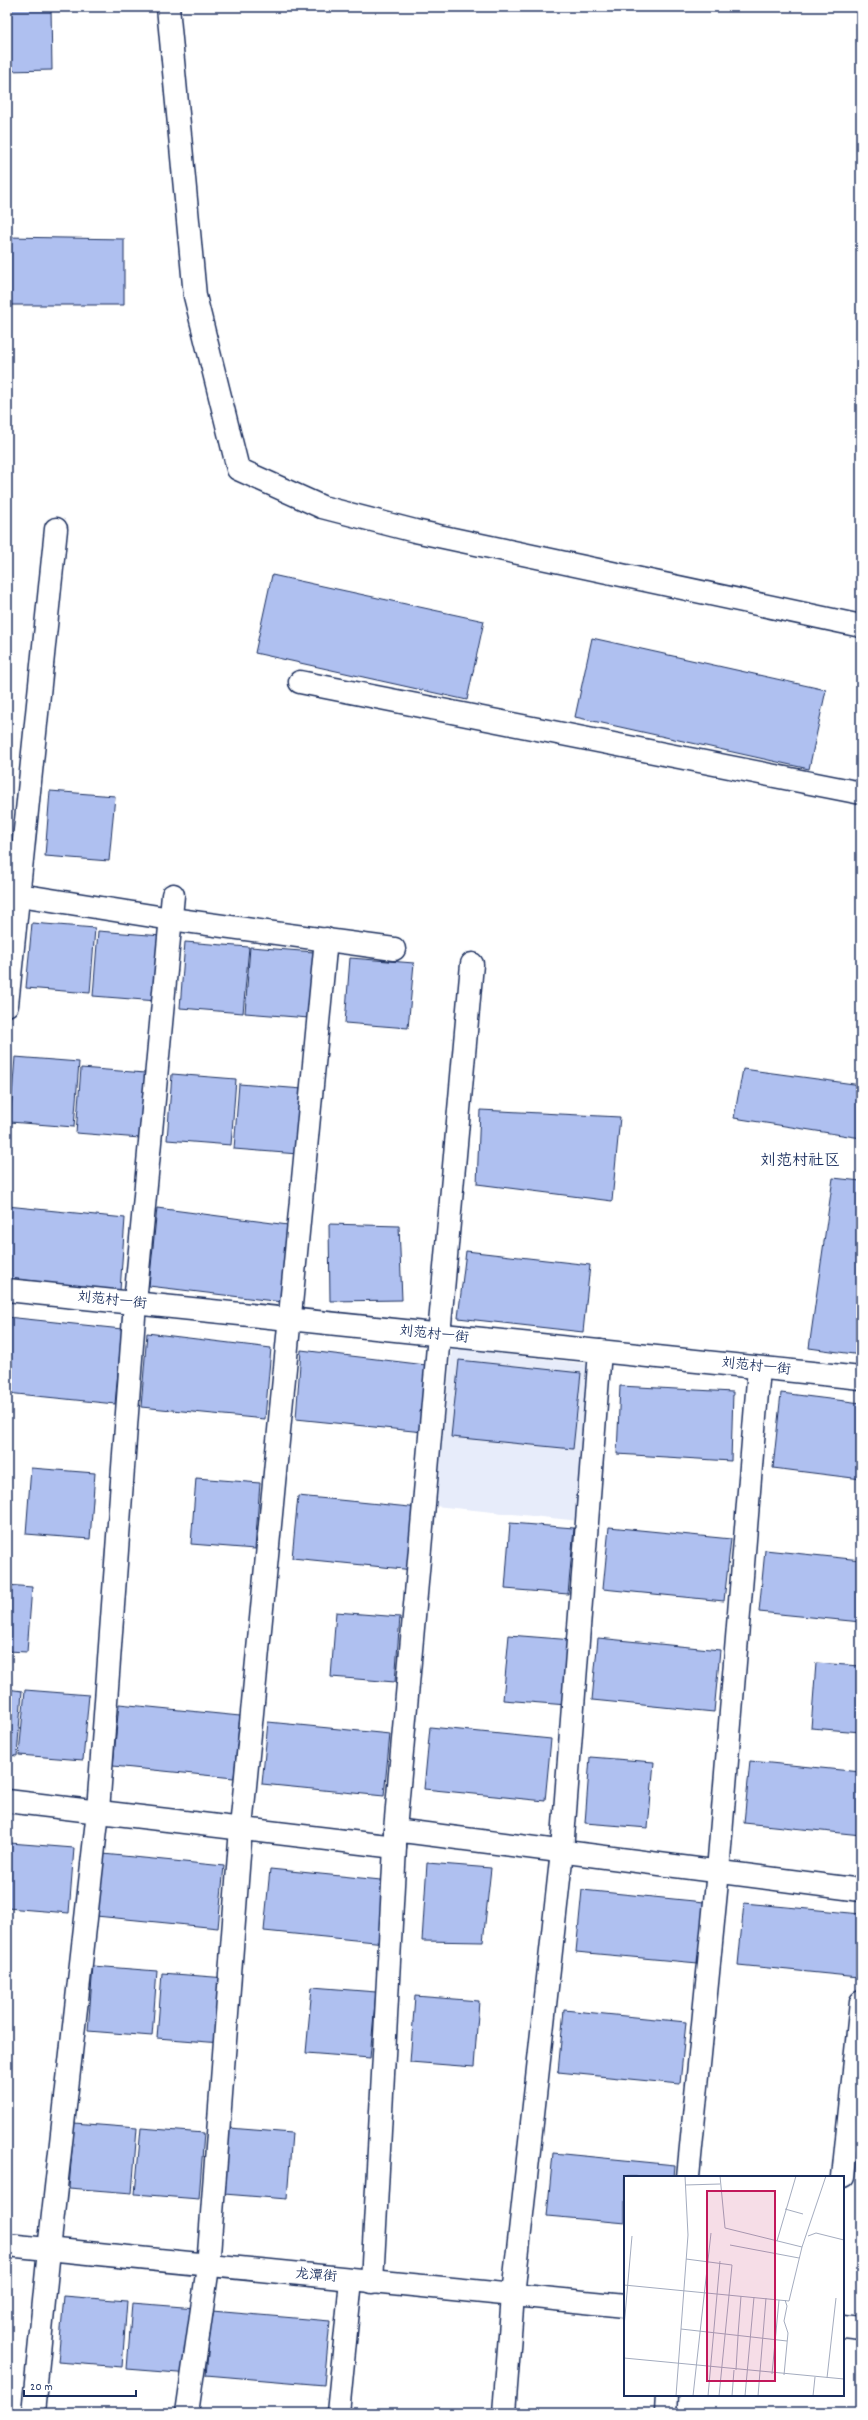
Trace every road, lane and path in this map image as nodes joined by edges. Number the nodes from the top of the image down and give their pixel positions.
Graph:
1 (168, 7) edge
2 (56, 529) dead end
3 (861, 626) edge
4 (300, 682) dead end
5 (861, 793) edge
6 (13, 893) edge
7 (173, 895) dead end
8 (171, 919) junction
9 (326, 939) junction
10 (394, 948) dead end
11 (472, 964) dead end
12 (7, 1005) edge
13 (7, 1290) edge
14 (136, 1303) junction
15 (288, 1320) junction
16 (439, 1335) junction
17 (600, 1351) junction
18 (759, 1368) junction
19 (861, 1378) edge
20 (7, 1801) edge
21 (98, 1812) junction
22 (241, 1828) junction
23 (395, 1838) junction
24 (562, 1851) junction
25 (718, 1871) junction
26 (861, 1890) edge
27 (861, 2002) edge
28 (688, 2176) edge
29 (843, 2176) edge
30 (7, 2246) edge
31 (49, 2250) junction
32 (208, 2267) junction
33 (362, 2281) junction
34 (513, 2295) junction
35 (624, 2306) edge
36 (844, 2327) edge
37 (861, 2329) edge
38 (667, 2396) edge
39 (33, 2413) edge
40 (187, 2413) edge
41 (338, 2413) edge
42 (504, 2413) edge
43 (666, 2413) edge

1 - 3 street
2 - 6 street
4 - 5 street
6 - 8 street
6 - 12 street
7 - 8 street
8 - 9 street
8 - 14 street
9 - 10 street
9 - 15 street
11 - 16 street
13 - 14 street, 刘范村一街
14 - 15 street, 刘范村一街
14 - 21 street
15 - 16 street, 刘范村一街
15 - 22 street
16 - 17 street, 刘范村一街
16 - 23 street
17 - 18 street, 刘范村一街
17 - 24 street
18 - 19 street, 刘范村一街
18 - 25 street
20 - 21 street
21 - 22 street
21 - 31 street
22 - 23 street
22 - 32 street
23 - 24 street
23 - 33 street
24 - 25 street
24 - 34 street
25 - 26 street
25 - 28 street
27 - 29 street
30 - 31 street, 龙潭街
31 - 32 street, 龙潭街
31 - 39 street
32 - 33 street, 龙潭街
32 - 40 street
33 - 34 street, 龙潭街
33 - 41 street
34 - 35 street, 龙潭街
34 - 42 street
36 - 37 street
38 - 43 street

